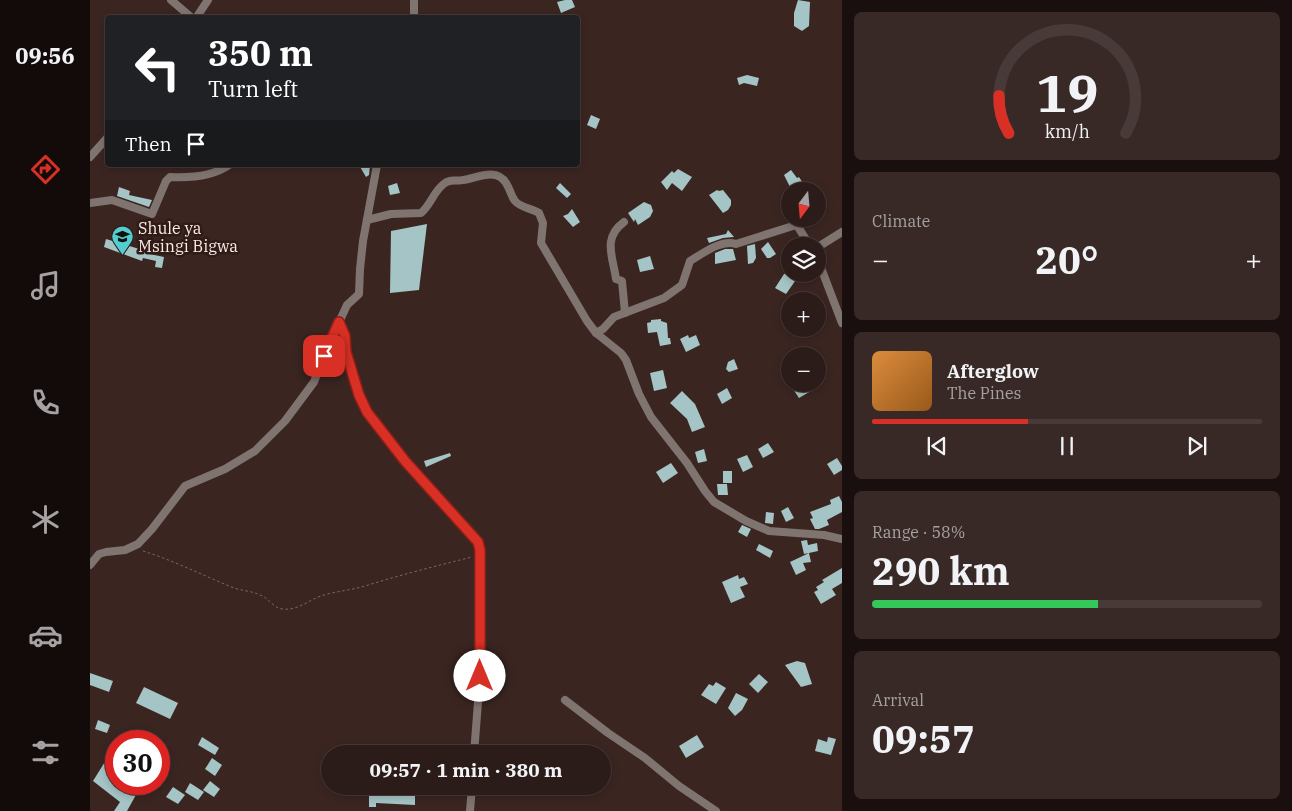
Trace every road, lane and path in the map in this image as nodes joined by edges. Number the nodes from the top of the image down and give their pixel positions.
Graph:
1 (171, 0) edge
2 (208, 0) edge
3 (414, 0) edge
4 (190, 15) edge
5 (196, 15) edge
6 (414, 15) edge
7 (105, 140) edge
8 (90, 157) edge
9 (226, 167) edge
10 (377, 167) edge
11 (90, 203) edge
12 (367, 220) junction
13 (624, 222) dead end
14 (781, 227) edge
15 (842, 232) edge
16 (826, 242) edge
17 (826, 281) edge
18 (625, 312) junction
19 (339, 322) junction
20 (842, 324) edge
21 (596, 333) junction
22 (842, 539) edge
23 (132, 548) junction
24 (480, 555) junction
25 (90, 565) edge
26 (565, 700) dead end
27 (475, 745) edge
28 (471, 795) edge
29 (470, 811) edge
30 (716, 811) edge

1 - 4 street
2 - 5 street
3 - 6 street
7 - 8 street
9 - 11 street
10 - 12 street
12 - 19 street
12 - 21 street
13 - 18 street
14 - 18 street
15 - 16 street
17 - 20 street
18 - 21 street
19 - 23 street
19 - 24 street
21 - 22 street
23 - 24 path
23 - 25 street
24 - 27 street
26 - 30 street
28 - 29 street

